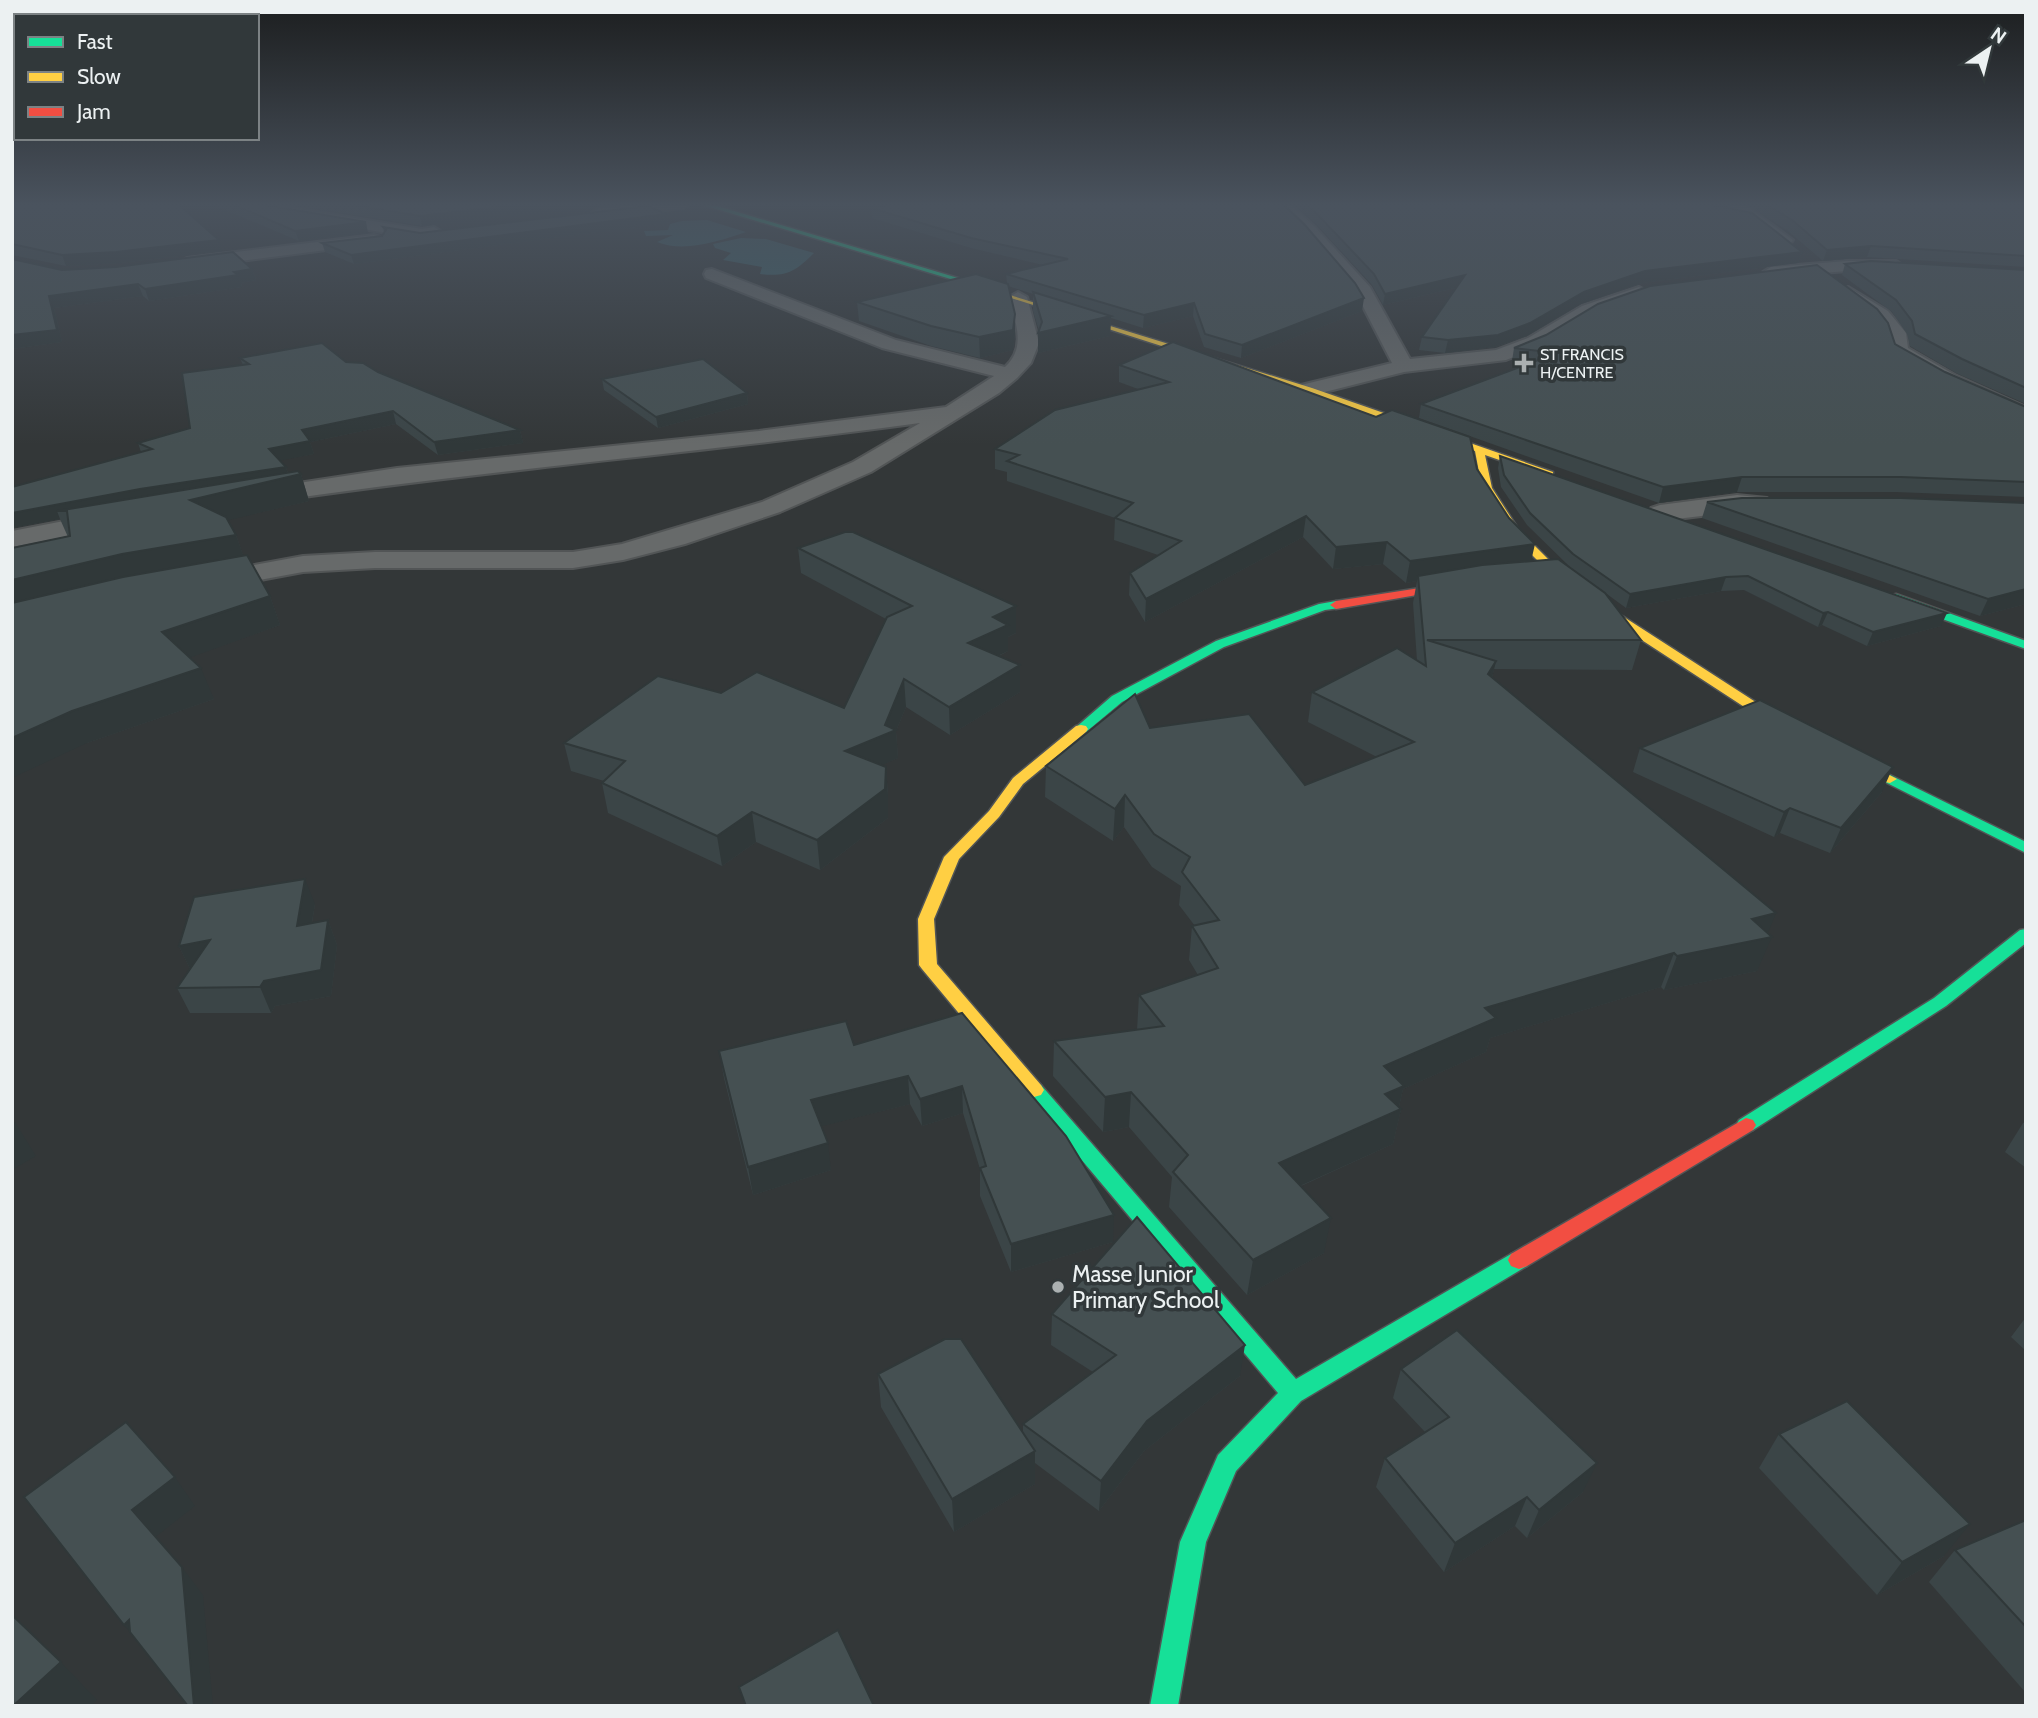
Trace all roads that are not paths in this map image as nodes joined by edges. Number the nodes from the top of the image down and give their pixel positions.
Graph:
1 (738, 284) edge
2 (975, 284) edge
3 (1358, 284) edge
4 (1839, 284) edge
5 (1656, 289) edge
6 (1018, 297) junction
7 (1404, 366) junction
8 (1010, 374) junction
9 (1309, 390) junction
10 (958, 411) junction
11 (2026, 415) edge
12 (1479, 449) junction
13 (1570, 481) edge
14 (228, 500) edge
15 (1776, 503) edge
16 (1653, 511) joint
17 (132, 516) edge
18 (1699, 528) edge
19 (12, 539) edge
20 (1558, 575) junction
21 (1531, 578) edge
22 (1476, 582) edge
23 (184, 585) edge
24 (1882, 593) edge
25 (2026, 645) edge
26 (2026, 848) edge
27 (2026, 934) edge
28 (1293, 1393) junction
29 (1164, 1706) edge

1 - 8 street
2 - 6 street
3 - 7 street
4 - 11 street
5 - 7 street
6 - 8 street
6 - 9 street
7 - 9 street
8 - 10 street
9 - 12 street
10 - 14 street
10 - 23 street
12 - 13 street
12 - 20 street
15 - 16 street
16 - 18 street
17 - 19 street
20 - 21 street
20 - 26 street
22 - 28 street
24 - 25 street
27 - 28 street
28 - 29 street

